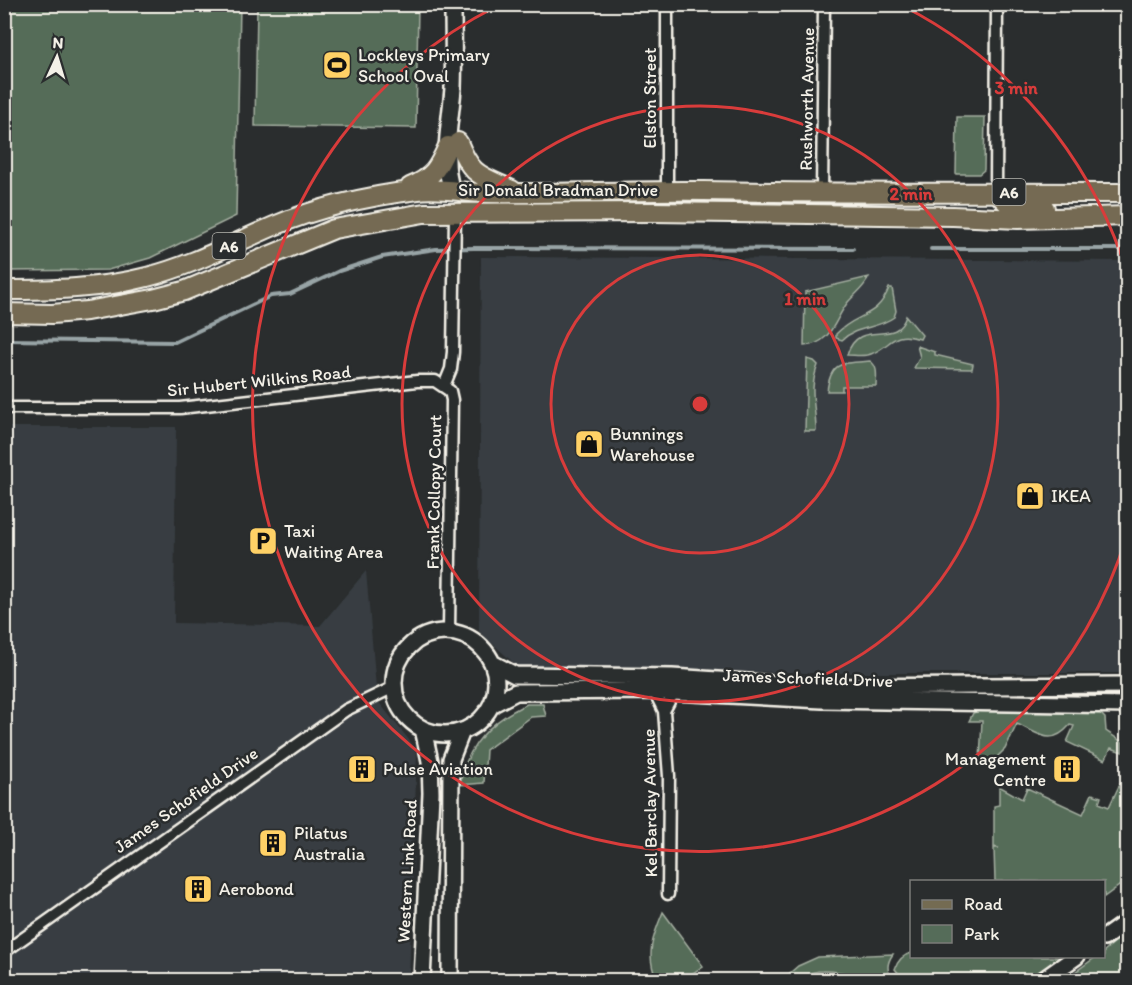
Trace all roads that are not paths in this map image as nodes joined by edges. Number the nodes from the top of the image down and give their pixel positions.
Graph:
1 (453, 4) edge
2 (667, 4) edge
3 (824, 4) edge
4 (996, 4) edge
5 (453, 144) junction
6 (452, 190) junction
7 (667, 191) junction
8 (515, 192) junction
9 (996, 192) junction
10 (1128, 193) edge
11 (392, 194) junction
12 (822, 194) junction
13 (424, 213) junction
14 (455, 213) junction
15 (499, 214) junction
16 (1128, 216) edge
17 (4, 290) edge
18 (4, 313) edge
19 (444, 386) junction
20 (4, 408) edge
21 (449, 632) junction
22 (492, 663) junction
23 (1128, 685) edge
24 (394, 687) junction
25 (654, 691) junction
26 (674, 692) junction
27 (491, 705) junction
28 (1128, 705) edge
29 (664, 711) junction
30 (423, 729) junction
31 (462, 731) junction
32 (668, 894) dead end
33 (1128, 921) edge
34 (1105, 937) edge
35 (4, 952) edge
36 (1076, 958) edge
37 (422, 981) edge
38 (450, 981) edge
39 (1043, 981) edge

1 - 5 street
2 - 7 street, Elston Street
3 - 12 street, Rushworth Avenue
4 - 9 street
5 - 6 street
5 - 8 main road
5 - 11 main road
6 - 8 main road, Sir Donald Bradman Drive / A6
6 - 11 main road, Sir Donald Bradman Drive / A6
6 - 13 main road
6 - 15 main road
7 - 8 main road, Sir Donald Bradman Drive / A6
7 - 12 main road, Sir Donald Bradman Drive / A6
9 - 10 main road, Sir Donald Bradman Drive / A6
9 - 12 main road, Sir Donald Bradman Drive / A6
9 - 16 main road
11 - 17 main road, Sir Donald Bradman Drive / A6
13 - 14 main road, Sir Donald Bradman Drive / A6
13 - 18 main road, Sir Donald Bradman Drive / A6
14 - 15 main road, Sir Donald Bradman Drive / A6
14 - 19 street
15 - 16 main road, Sir Donald Bradman Drive / A6
19 - 20 street, Sir Hubert Wilkins Road
19 - 21 street, Frank Collopy Court
21 - 22 street
21 - 24 street
22 - 23 street, James Schofield Drive
22 - 27 street
24 - 30 street
24 - 35 street, James Schofield Drive
25 - 26 street, James Schofield Drive
25 - 27 street, James Schofield Drive
25 - 29 street, Kel Barclay Avenue
26 - 28 street, James Schofield Drive
26 - 29 street, Kel Barclay Avenue
27 - 31 street
29 - 32 street, Kel Barclay Avenue
30 - 31 street
30 - 37 street, Western Link Road
31 - 38 street
33 - 34 street
36 - 39 street

